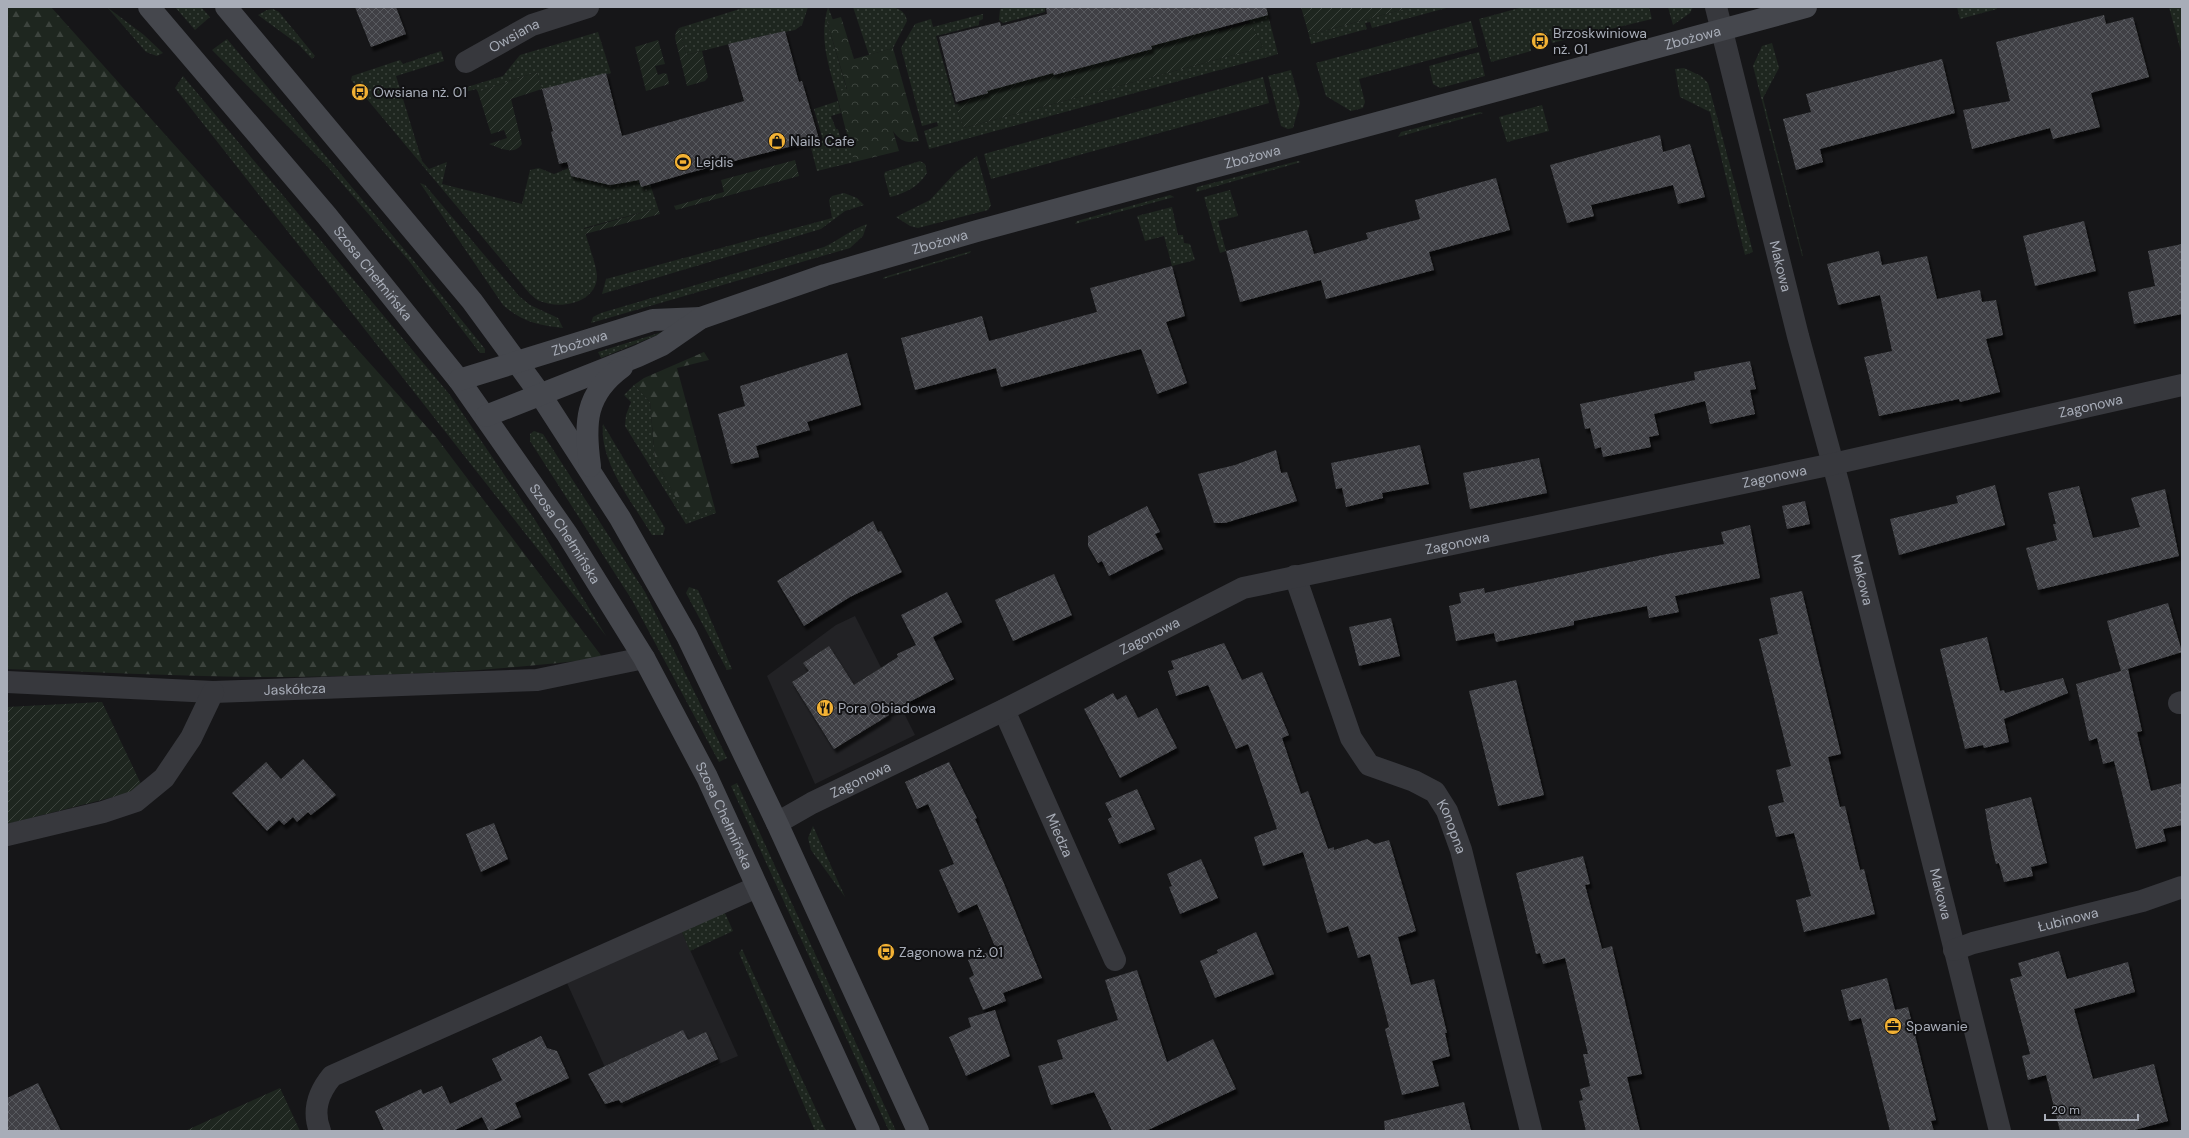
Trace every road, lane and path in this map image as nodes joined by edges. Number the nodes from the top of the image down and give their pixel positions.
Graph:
1 (149, 7) edge
2 (226, 7) edge
3 (588, 7) edge
4 (1716, 7) edge
5 (1806, 7) edge
6 (1722, 28) junction
7 (466, 62) dead end
8 (701, 318) junction
9 (638, 356) junction
10 (518, 362) junction
11 (459, 380) junction
12 (2182, 385) edge
13 (540, 394) junction
14 (486, 416) junction
15 (1833, 464) junction
16 (592, 473) junction
17 (1295, 576) junction
18 (644, 658) junction
19 (7, 682) edge
20 (213, 692) junction
21 (1004, 710) junction
22 (777, 823) junction
23 (7, 836) edge
24 (757, 887) junction
25 (2182, 887) edge
26 (1954, 950) junction
27 (1115, 960) dead end
28 (320, 1131) edge
29 (869, 1131) edge
30 (918, 1131) edge
31 (1531, 1131) edge
32 (2000, 1131) edge

1 - 11 main road, Szosa Chełmińska
2 - 10 main road
3 - 7 street, Owsiana
4 - 6 street, Makowa
5 - 6 main road, Zbożowa
6 - 8 main road, Zbożowa
6 - 15 street, Makowa
8 - 9 main road, Zbożowa
8 - 10 main road, Zbożowa
9 - 13 main road, Zbożowa
9 - 16 main road, Zbożowa
10 - 11 main road, Zbożowa
10 - 13 main road
11 - 14 main road, Szosa Chełmińska
12 - 15 street, Zagonowa
13 - 14 main road, Zbożowa
13 - 16 main road
14 - 18 main road, Szosa Chełmińska
15 - 17 street, Zagonowa
15 - 26 street, Makowa
16 - 22 main road
17 - 21 street, Zagonowa
17 - 31 street, Konopna
18 - 20 street, Jaskółcza
18 - 24 main road, Szosa Chełmińska
19 - 20 street, Jaskółcza
20 - 23 street
21 - 22 street, Zagonowa
21 - 27 street, Miedza
22 - 30 main road
24 - 28 street
24 - 29 main road, Szosa Chełmińska
25 - 26 street, Łubinowa
26 - 32 street, Makowa

